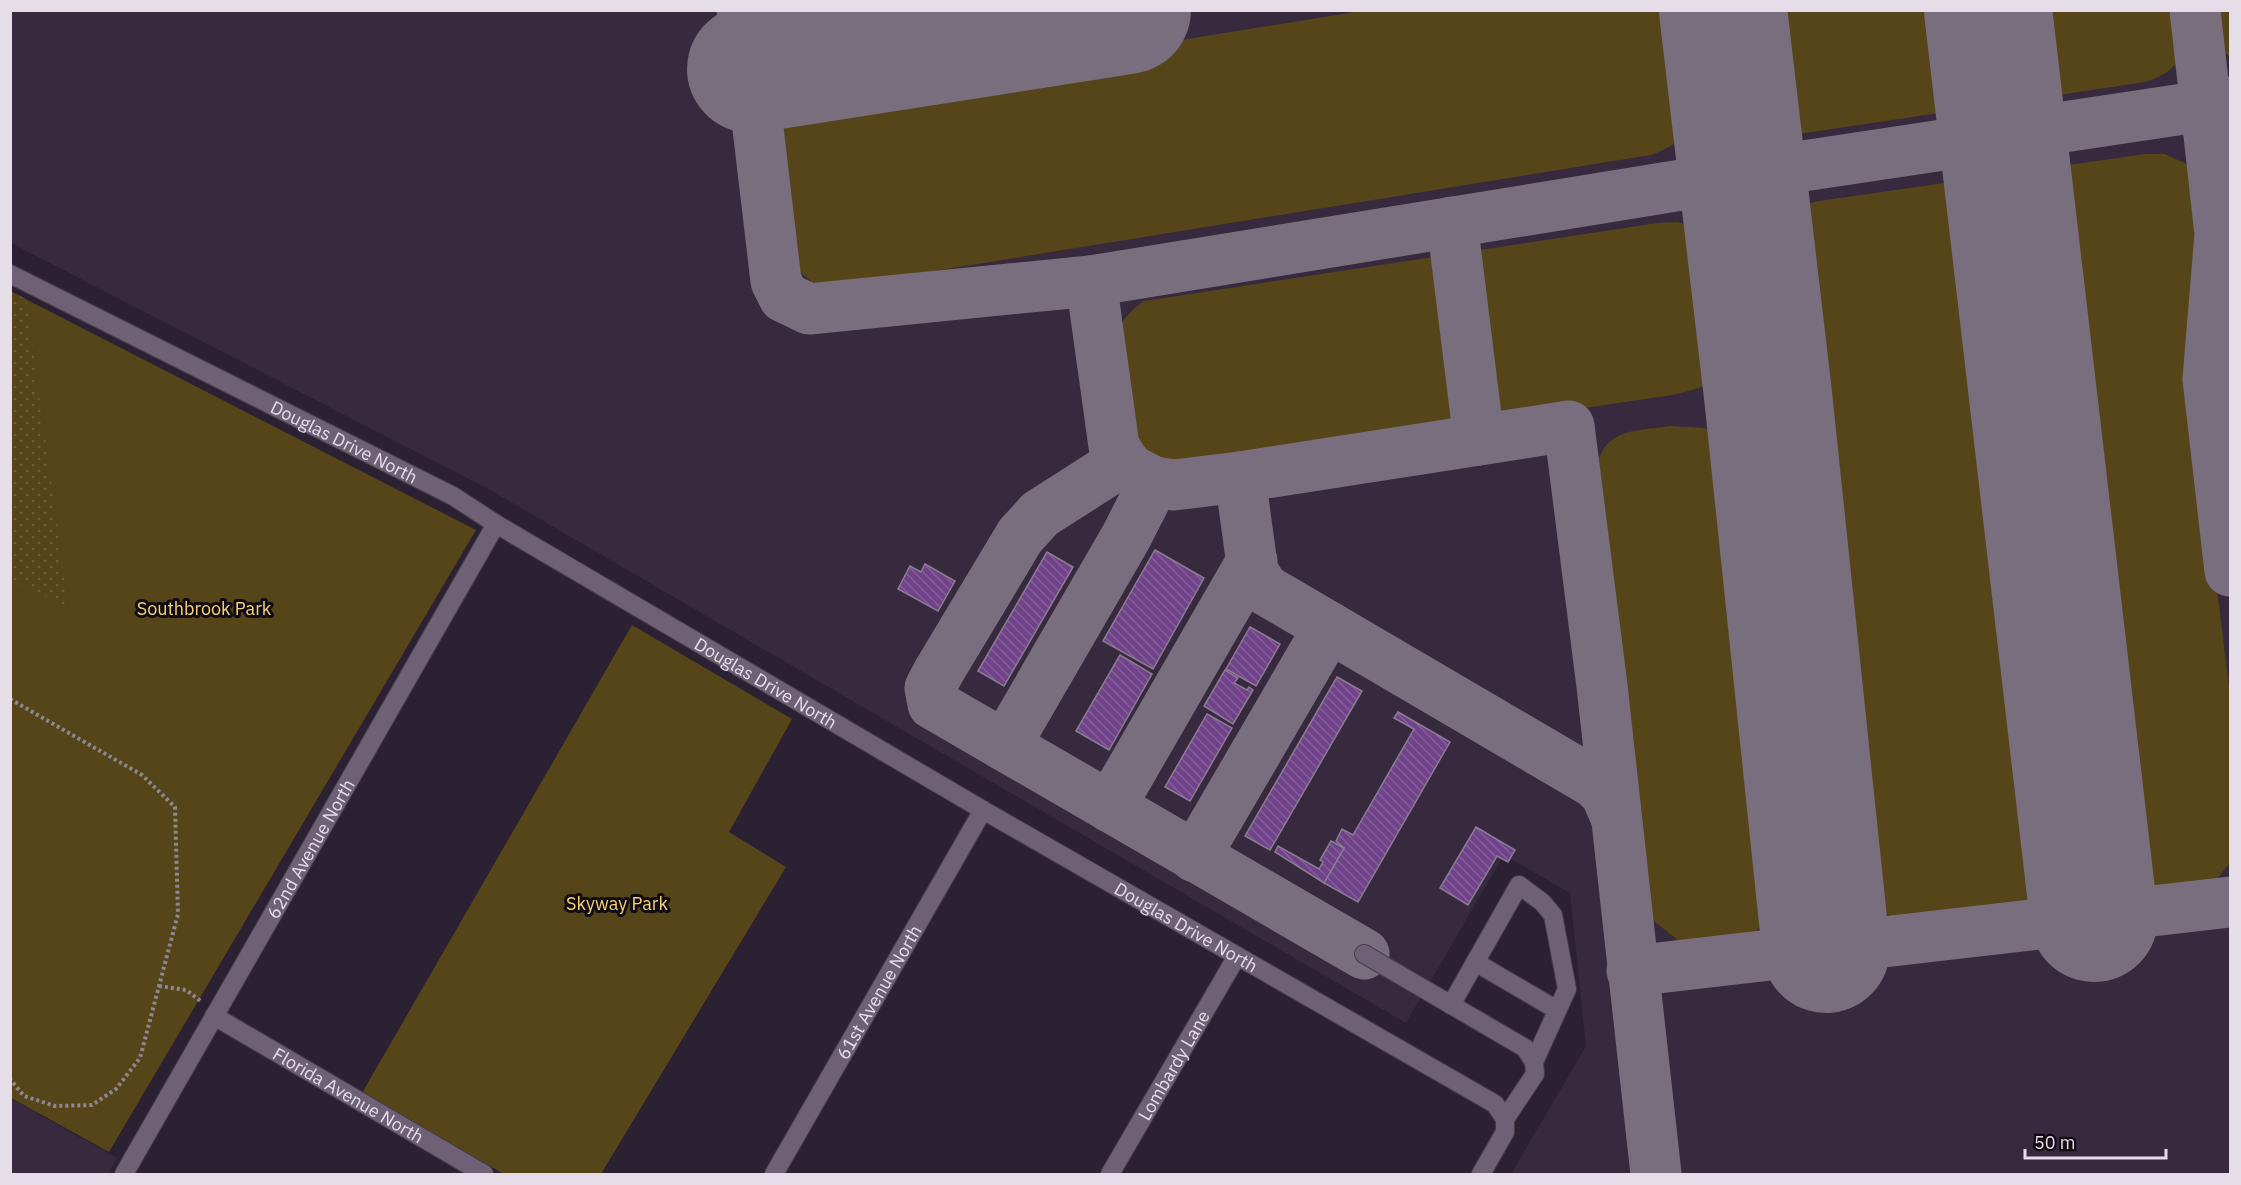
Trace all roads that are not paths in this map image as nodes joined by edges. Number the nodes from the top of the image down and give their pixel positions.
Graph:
1 (10, 274) edge
2 (496, 524) junction
3 (983, 810) junction
4 (1364, 954) dead end
5 (1236, 956) junction
6 (1475, 962) junction
7 (1451, 1005) junction
8 (1557, 1010) junction
9 (214, 1016) junction
10 (1534, 1062) junction
11 (1505, 1119) junction
12 (124, 1174) edge
13 (484, 1174) edge
14 (774, 1174) edge
15 (1110, 1174) edge
16 (1480, 1174) edge

1 - 2 street, Douglas Drive North
2 - 3 street, Douglas Drive North
2 - 9 street, 62nd Avenue North
3 - 5 street, Douglas Drive North
3 - 14 street, 61st Avenue North
4 - 7 street
5 - 11 street, Douglas Drive North
5 - 15 street, Lombardy Lane
6 - 7 street
6 - 8 street
6 - 8 street
7 - 10 street
8 - 10 street
9 - 12 street, 62nd Avenue North
9 - 13 street, Florida Avenue North
10 - 11 street
11 - 16 street

